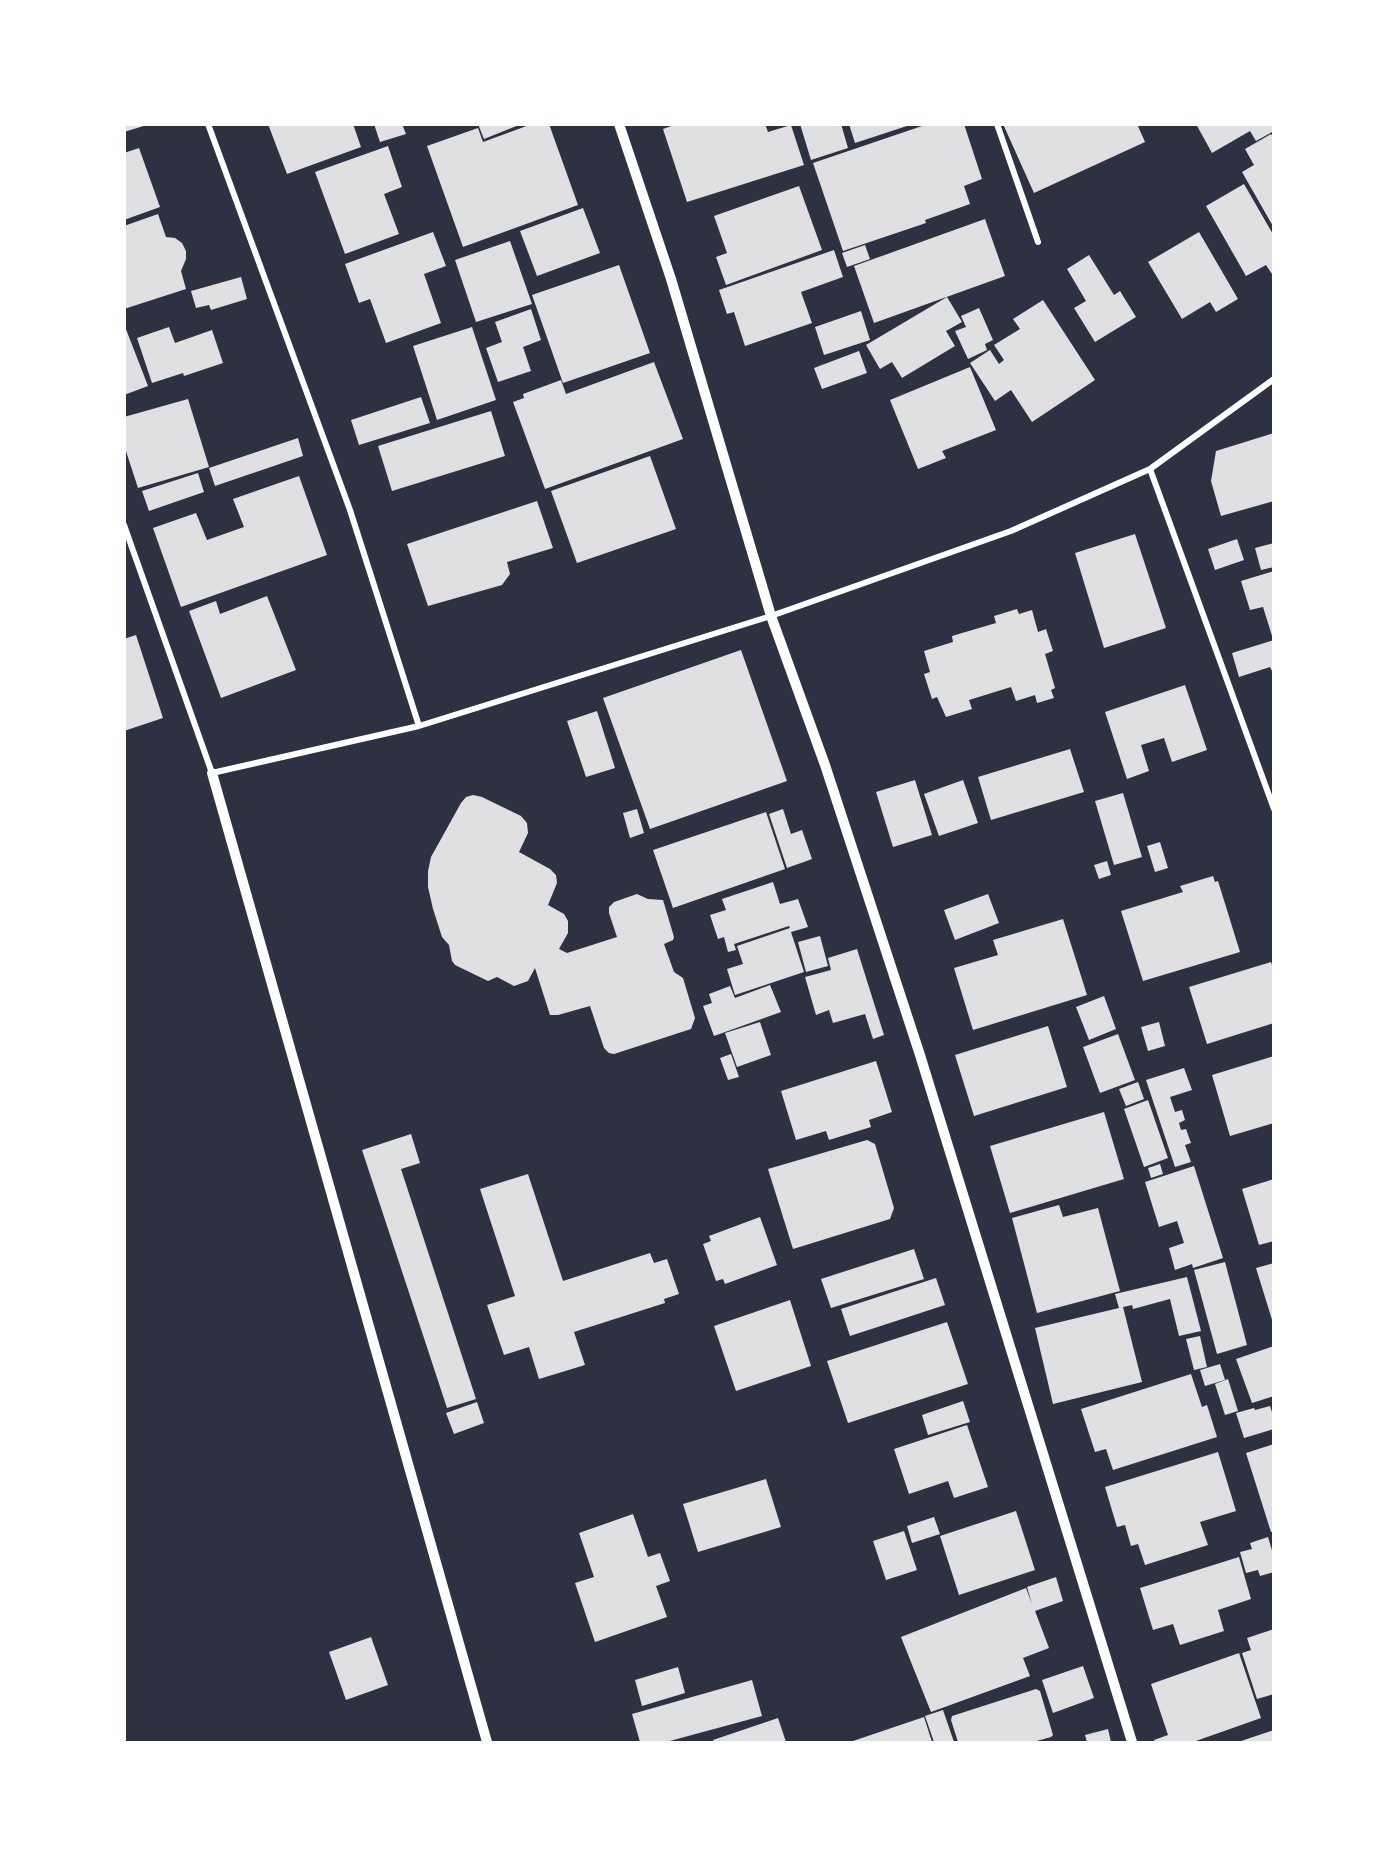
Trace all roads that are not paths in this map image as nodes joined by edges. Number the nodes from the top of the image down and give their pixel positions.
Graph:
1 (208, 124) edge
2 (619, 124) edge
3 (997, 124) edge
4 (1038, 242) dead end
5 (1274, 379) edge
6 (1150, 469) junction
7 (124, 525) edge
8 (771, 616) junction
9 (419, 726) junction
10 (212, 773) junction
11 (1274, 809) edge
12 (487, 1743) edge
13 (1132, 1743) edge

1 - 9 street
2 - 8 street
3 - 4 street
5 - 6 street
6 - 8 street
6 - 11 street
7 - 10 street
8 - 9 street
8 - 13 street
9 - 10 street
10 - 12 street

